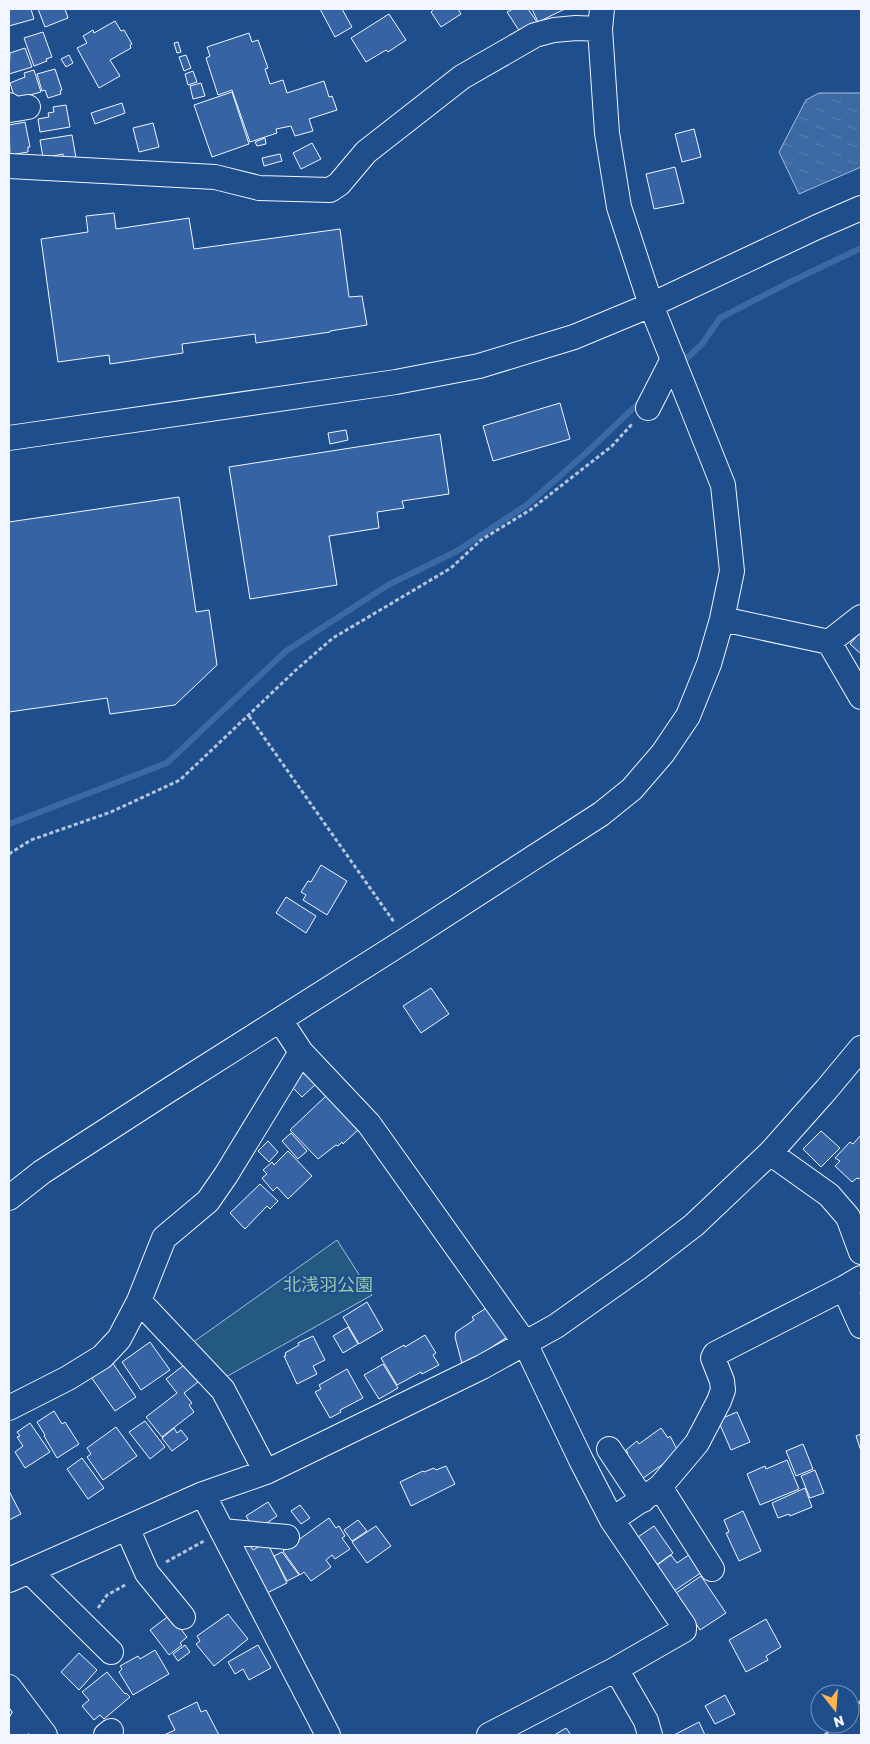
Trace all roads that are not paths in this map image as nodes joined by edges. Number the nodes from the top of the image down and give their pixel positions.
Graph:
1 (601, 19) edge
2 (9, 166) edge
3 (861, 208) edge
4 (651, 306) junction
5 (673, 359) junction
6 (648, 408) road end
7 (9, 438) edge
8 (861, 617) edge
9 (722, 619) junction
10 (829, 642) junction
11 (861, 697) edge
12 (280, 1020) junction
13 (861, 1048) edge
14 (301, 1052) junction
15 (770, 1153) junction
16 (9, 1198) edge
17 (861, 1252) edge
18 (852, 1283) edge
19 (139, 1301) junction
20 (861, 1326) edge
21 (525, 1342) junction
22 (9, 1408) edge
23 (609, 1449) dead end
24 (266, 1472) junction
25 (652, 1493) junction
26 (203, 1494) junction
27 (612, 1520) junction
28 (126, 1528) junction
29 (222, 1531) junction
30 (287, 1537) dead end
31 (712, 1569) dead end
32 (19, 1576) edge
33 (183, 1617) dead end
34 (111, 1652) dead end
35 (616, 1669) junction
36 (9, 1686) edge
37 (27, 1712) junction
38 (12, 1735) edge
39 (45, 1735) edge
40 (328, 1735) edge
41 (490, 1735) edge
42 (650, 1735) edge

1 - 2 street
1 - 4 street
3 - 4 street
4 - 5 street
4 - 7 street
5 - 6 street
5 - 9 street
8 - 10 street
9 - 10 street
9 - 12 street
10 - 11 street
12 - 14 street
12 - 16 street
13 - 15 street
14 - 19 street
14 - 21 street
15 - 17 street
15 - 21 street
18 - 20 street
18 - 25 street
19 - 22 street
19 - 24 street
21 - 24 street
21 - 27 street
23 - 25 street
24 - 26 street
25 - 27 street
25 - 31 street
26 - 28 street
26 - 29 street
27 - 35 street
28 - 32 street
28 - 33 street
29 - 30 street
29 - 40 street
32 - 34 street
35 - 41 street
35 - 42 street
36 - 37 street
37 - 38 street
37 - 39 street

